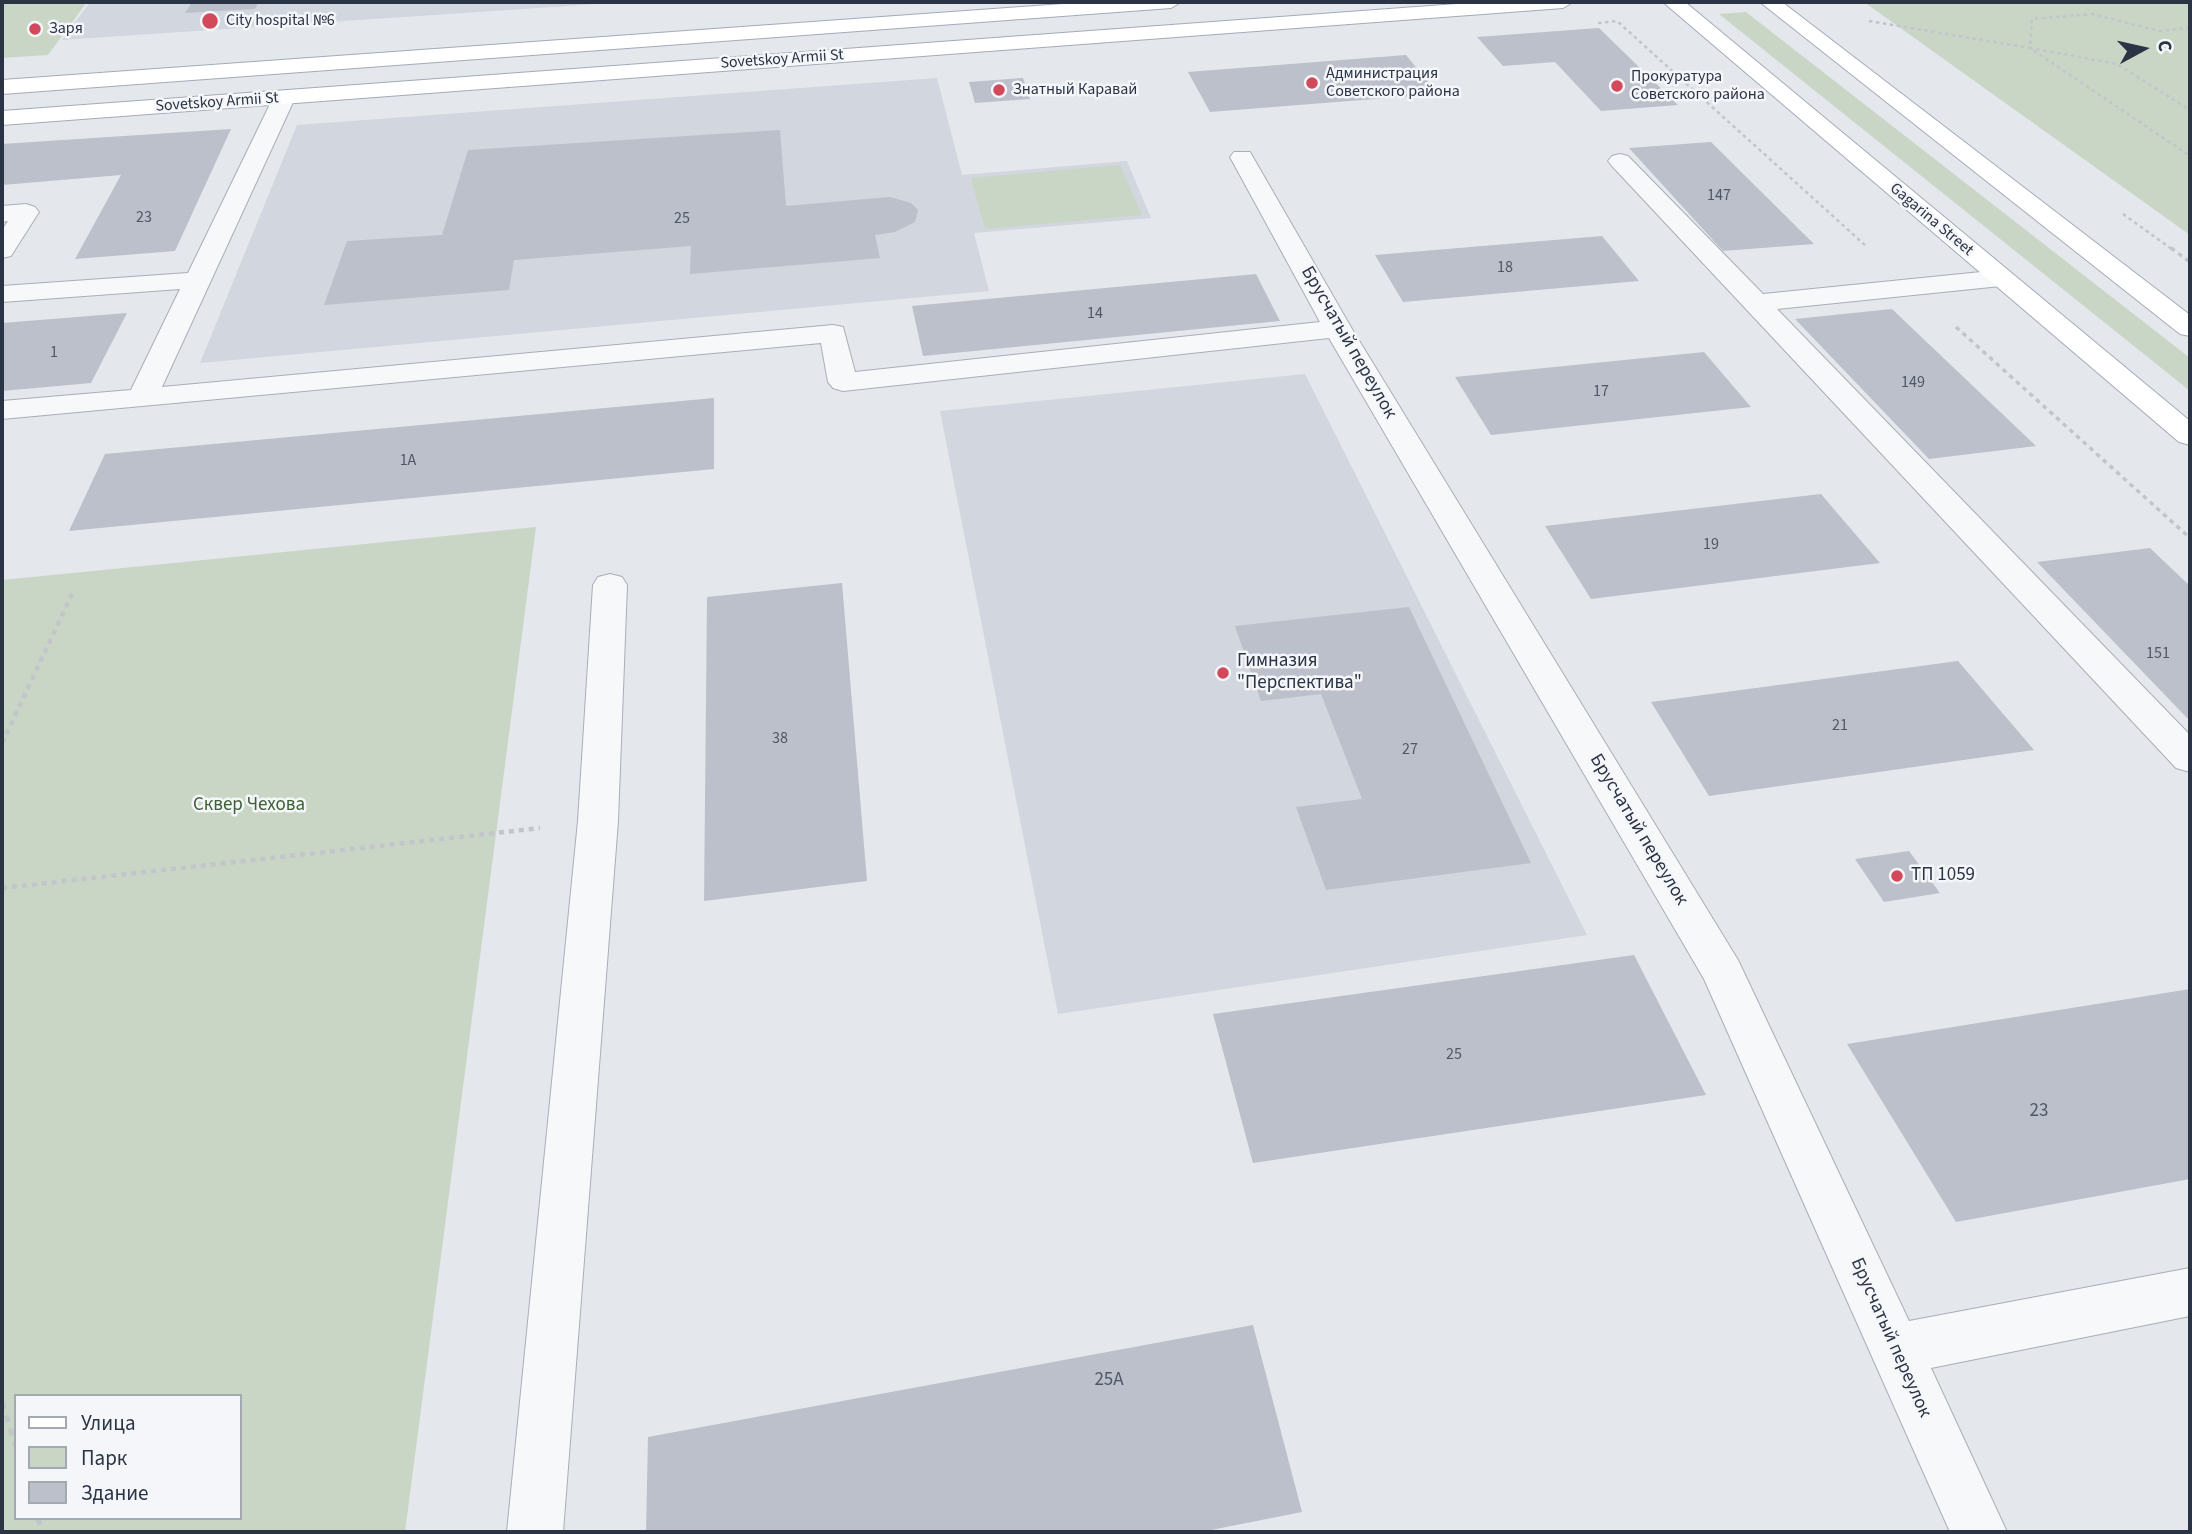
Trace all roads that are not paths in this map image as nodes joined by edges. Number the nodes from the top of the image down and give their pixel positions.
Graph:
1 (1165, 2) edge
2 (1171, 2) edge
3 (1563, 2) edge
4 (1674, 2) edge
5 (1770, 2) edge
6 (591, 44) junction
7 (588, 75) junction
8 (2, 87) edge
9 (284, 98) junction
10 (2, 118) edge
11 (1242, 158) dead end
12 (1620, 161) dead end
13 (2, 214) edge
14 (2, 250) edge
15 (2001, 278) junction
16 (198, 279) junction
17 (2, 294) edge
18 (1758, 303) junction
19 (2190, 328) edge
20 (1338, 329) junction
21 (142, 398) junction
22 (2, 411) edge
23 (2190, 436) edge
24 (610, 585) dead end
25 (2190, 758) edge
26 (2190, 1292) edge
27 (1895, 1349) junction
28 (535, 1532) edge
29 (1979, 1532) edge

1 - 2 main road, Sovetskoy Armii St
1 - 6 main road, Sovetskoy Armii St
3 - 7 main road, Sovetskoy Armii St
4 - 15 main road, Gagarina Street
5 - 19 main road
6 - 7 main road
6 - 8 main road, Sovetskoy Armii St
7 - 9 main road, Sovetskoy Armii St
9 - 10 main road, Sovetskoy Armii St
9 - 16 street
11 - 20 street, Брусчатый переулок
12 - 18 street
13 - 14 street
15 - 18 street
15 - 23 main road, Gagarina Street
16 - 17 street
16 - 21 street
18 - 25 street
20 - 21 street
20 - 27 street, Брусчатый переулок
21 - 22 street
24 - 28 street
26 - 27 street
27 - 29 street, Брусчатый переулок

